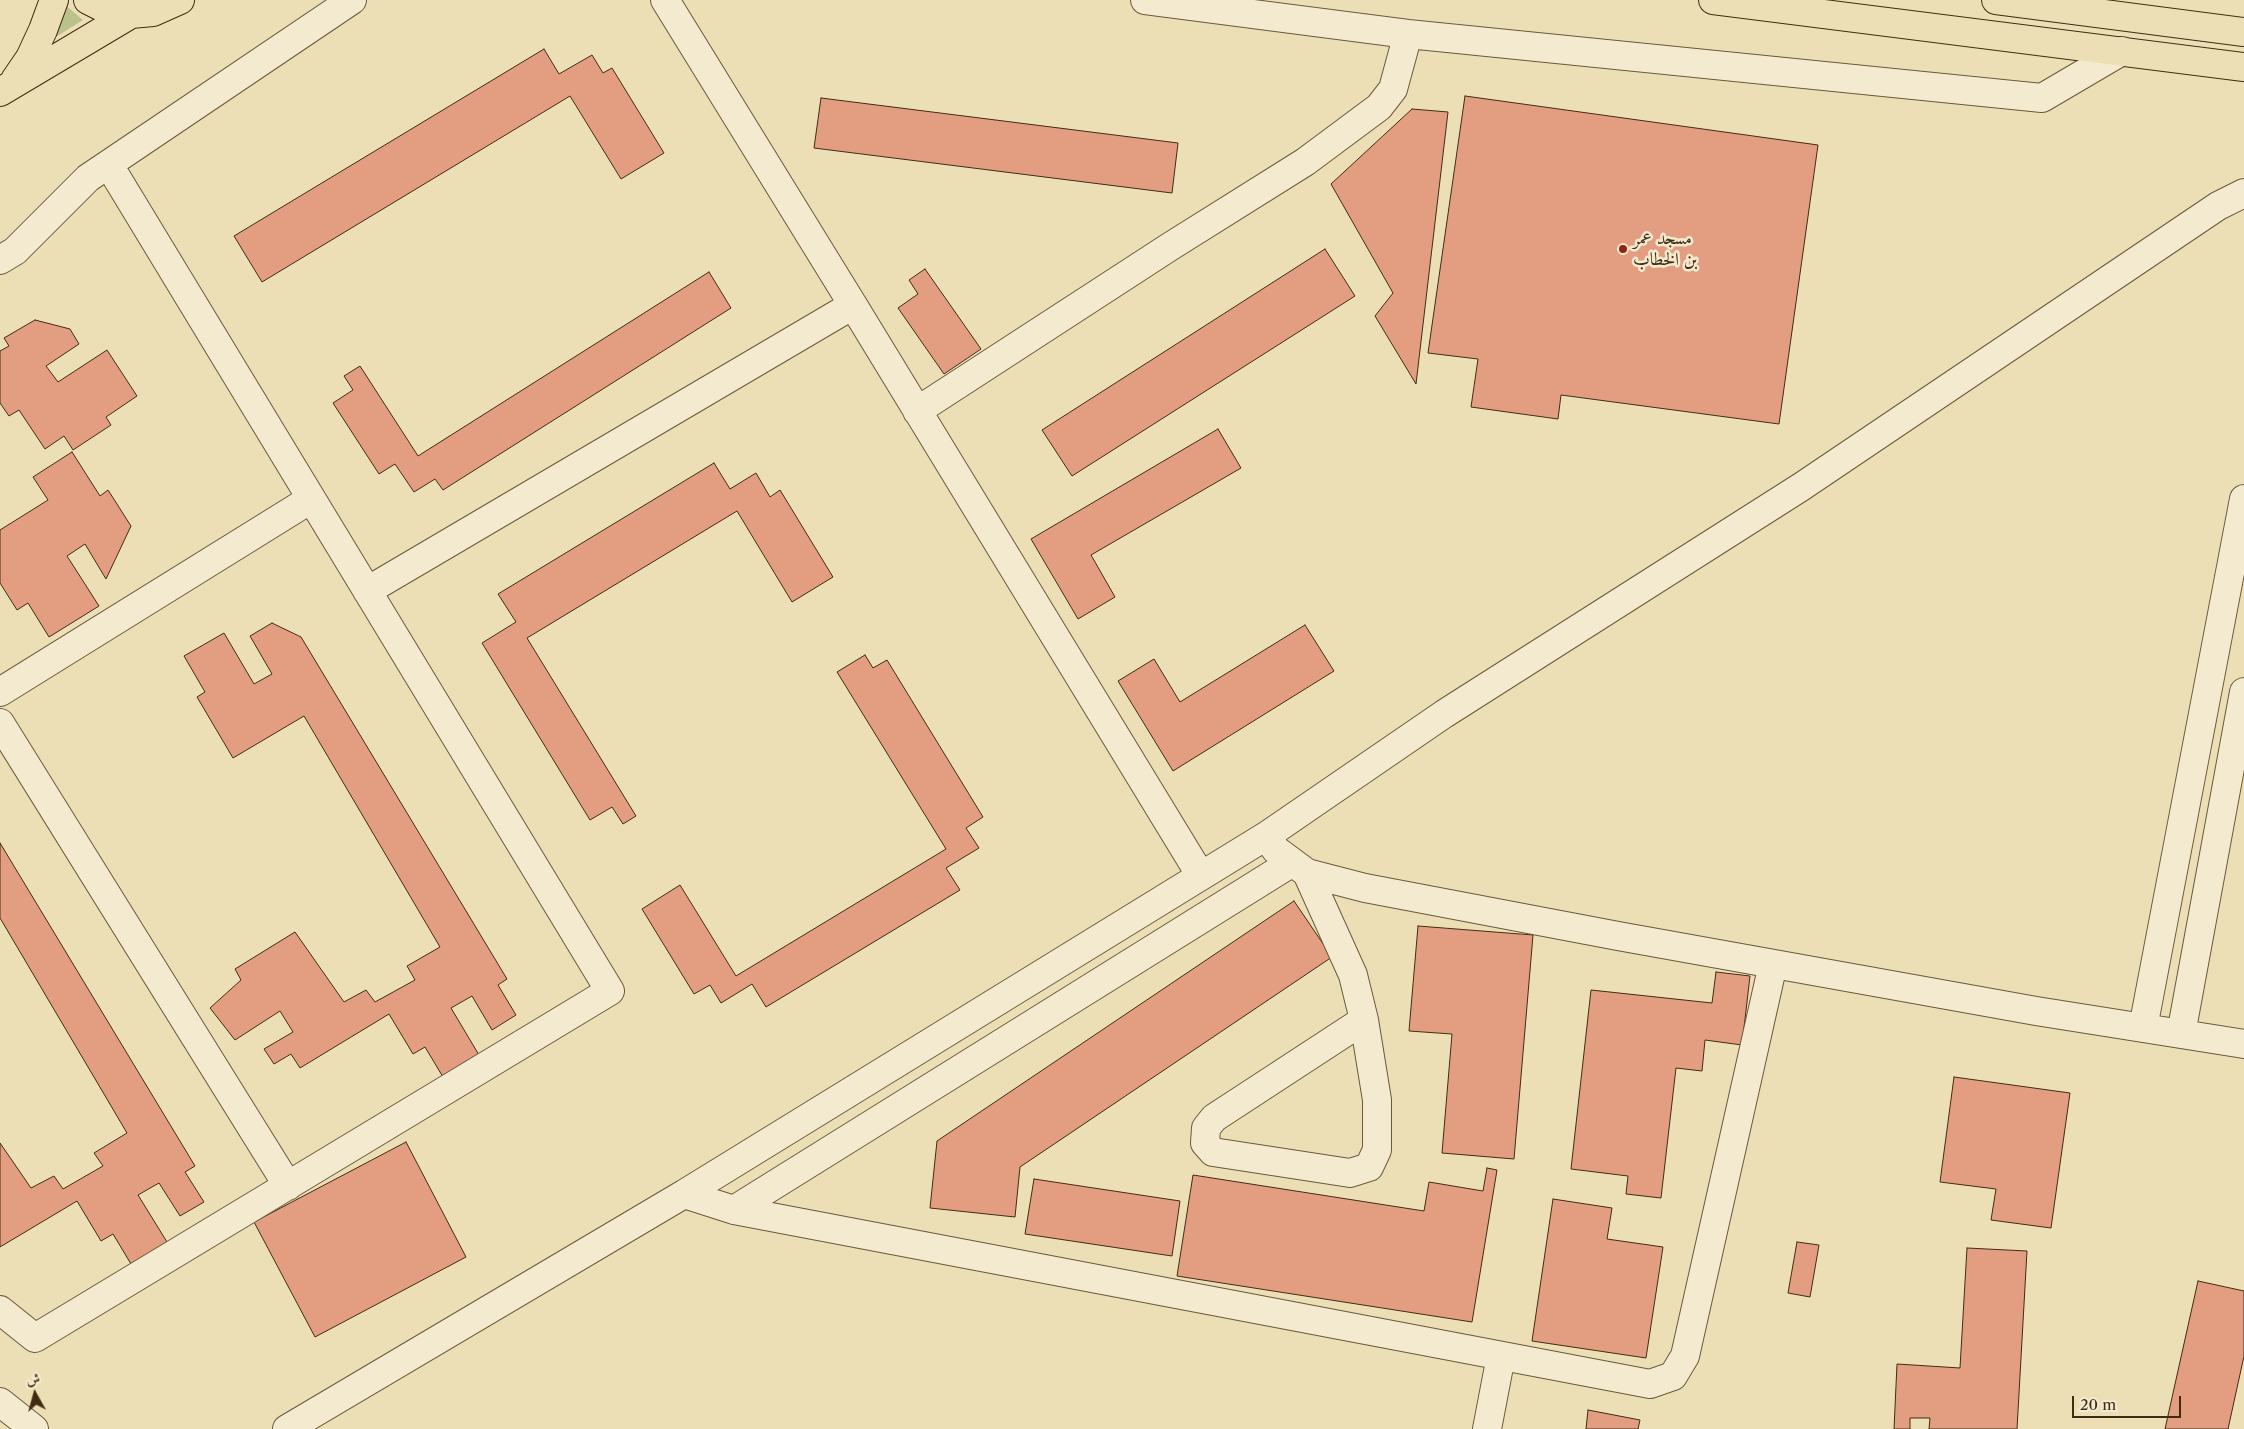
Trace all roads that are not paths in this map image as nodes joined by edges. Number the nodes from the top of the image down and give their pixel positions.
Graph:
1 (54, 0) edge
2 (88, 0) edge
3 (180, 0) edge
4 (352, 0) edge
5 (665, 0) edge
6 (1145, 0) edge
7 (1713, 0) edge
8 (1996, 0) edge
9 (131, 14) junction
10 (2244, 32) edge
11 (1408, 34) junction
12 (2122, 51) junction
13 (2244, 67) edge
14 (6, 88) edge
15 (109, 165) junction
16 (2244, 193) edge
17 (0, 260) edge
18 (853, 306) junction
19 (917, 411) junction
20 (311, 499) junction
21 (2244, 499) edge
22 (2236, 583) edge
23 (367, 591) junction
24 (0, 692) edge
25 (2244, 692) edge
26 (0, 723) edge
27 (1266, 836) junction
28 (1299, 868) junction
29 (1201, 876) junction
30 (1773, 964) junction
31 (1364, 1020) junction
32 (2143, 1028) junction
33 (2181, 1034) junction
34 (2244, 1044) edge
35 (288, 1186) junction
36 (684, 1194) junction
37 (734, 1210) junction
38 (0, 1310) edge
39 (1501, 1356) junction
40 (0, 1402) edge
41 (34, 1429) edge
42 (287, 1429) edge
43 (1487, 1429) edge

1 - 14 main road
2 - 9 main road
3 - 9 main road
4 - 15 street
5 - 18 street
6 - 11 street
7 - 12 main road
8 - 10 main road
9 - 14 main road
11 - 12 street
11 - 19 street
12 - 13 main road
15 - 17 street
15 - 20 street
16 - 27 street
18 - 19 street
18 - 23 street
19 - 29 street
20 - 23 street
20 - 24 street
21 - 22 street
22 - 32 street
23 - 35 street
25 - 33 street
26 - 35 street
27 - 28 street
27 - 29 street
28 - 30 street
28 - 31 street
28 - 37 street
29 - 36 street
30 - 32 street
30 - 39 street
31 - 31 street
32 - 33 street
33 - 34 street
35 - 38 street
36 - 37 street
36 - 42 street
37 - 39 street
39 - 43 street
40 - 41 street

